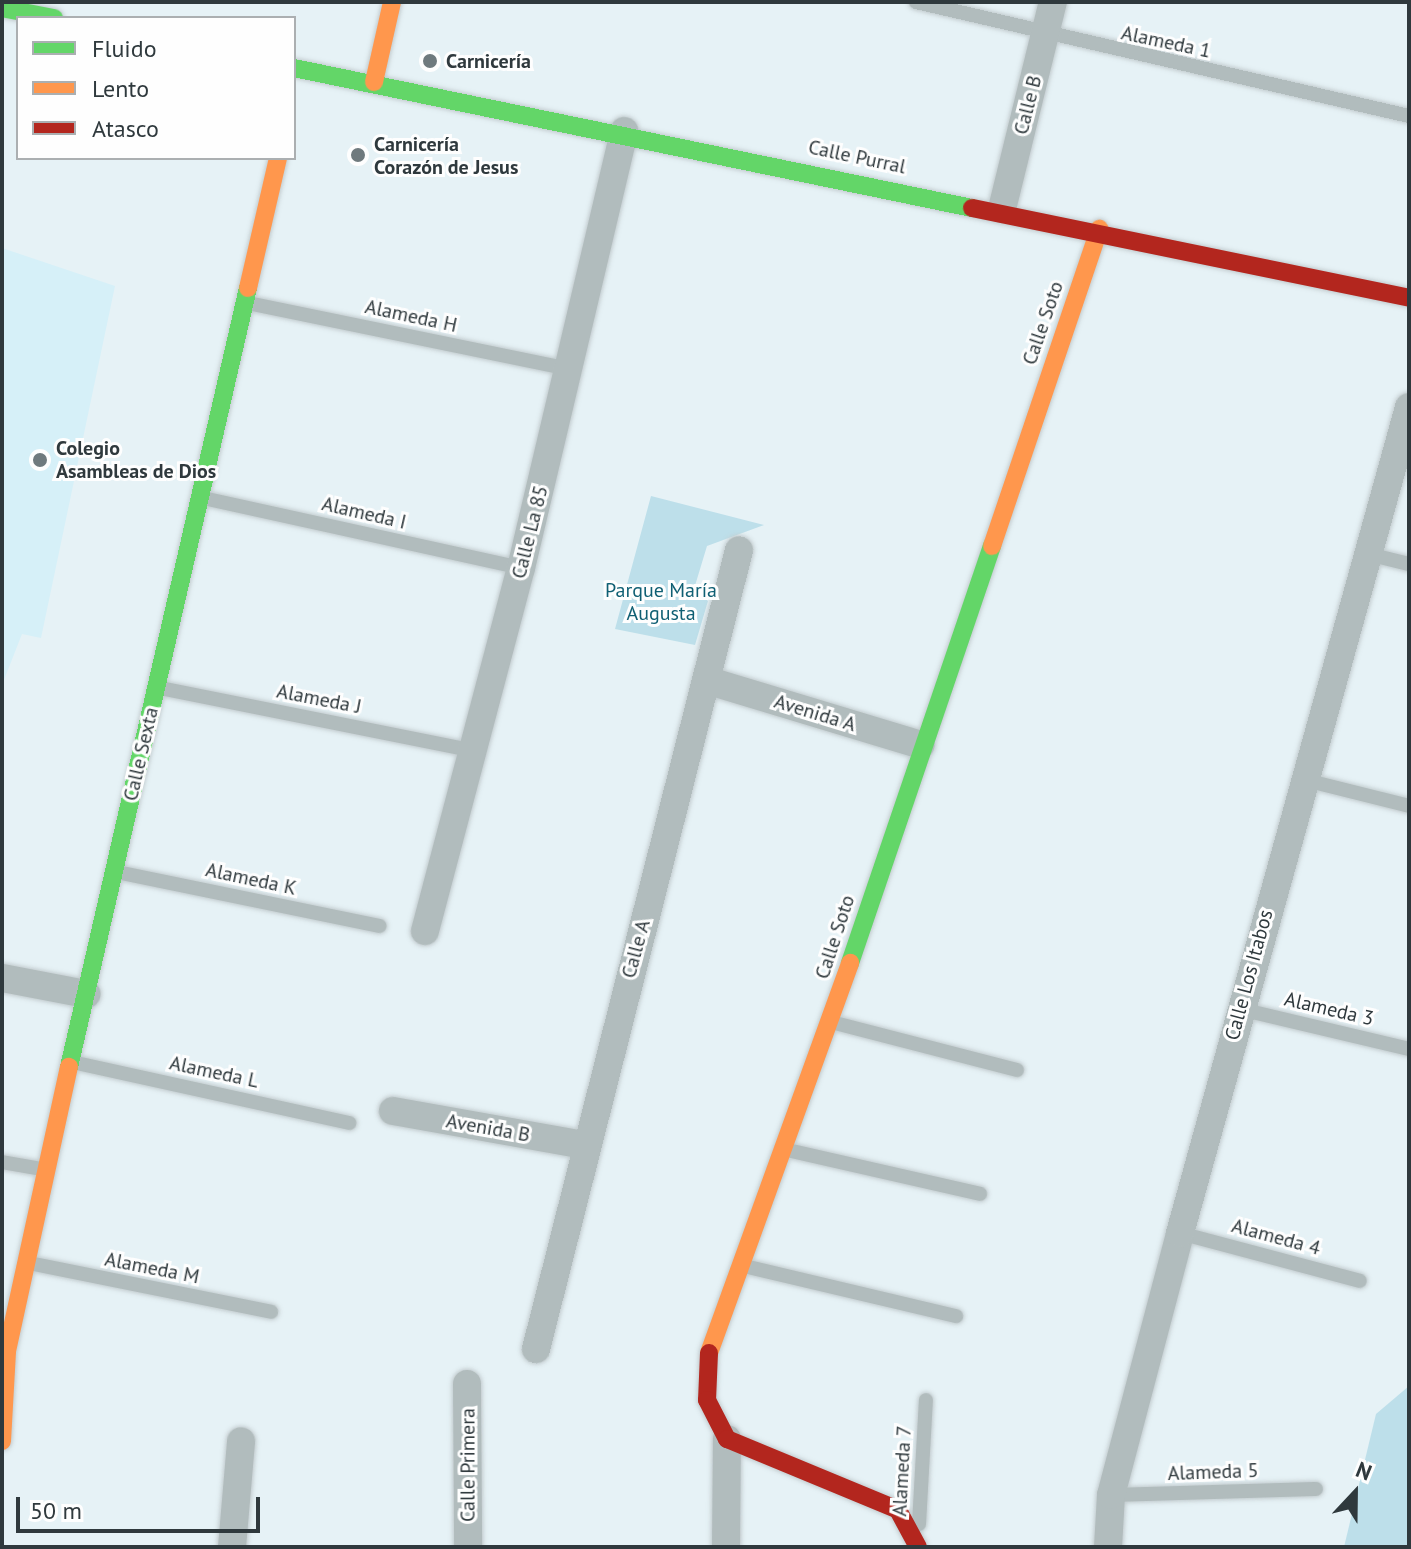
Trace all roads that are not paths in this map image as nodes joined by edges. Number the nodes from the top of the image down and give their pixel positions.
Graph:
1 (392, 2) edge
2 (916, 2) edge
3 (1053, 2) edge
4 (2, 8) edge
5 (44, 16) edge
6 (1045, 35) junction
7 (296, 77) edge
8 (374, 82) junction
9 (1409, 116) edge
10 (624, 131) junction
11 (278, 160) edge
12 (1002, 209) junction
13 (1099, 229) junction
14 (1409, 298) edge
15 (243, 302) junction
16 (570, 369) junction
17 (1409, 407) edge
18 (199, 497) junction
19 (739, 550) dead end
20 (1368, 554) junction
21 (1409, 564) edge
22 (521, 568) junction
23 (709, 681) junction
24 (156, 687) junction
25 (921, 745) junction
26 (474, 751) junction
27 (1301, 779) junction
28 (1409, 806) edge
29 (114, 871) junction
30 (379, 926) dead end
31 (425, 931) dead end
32 (2, 978) edge
33 (86, 994) junction
34 (1240, 1009) junction
35 (830, 1022) junction
36 (1409, 1049) edge
37 (70, 1061) junction
38 (1017, 1070) dead end
39 (393, 1111) dead end
40 (349, 1123) dead end
41 (583, 1145) junction
42 (783, 1149) junction
43 (2, 1162) edge
44 (47, 1170) junction
45 (980, 1194) dead end
46 (1180, 1233) junction
47 (24, 1262) junction
48 (740, 1265) junction
49 (1360, 1281) dead end
50 (271, 1312) dead end
51 (956, 1316) dead end
52 (536, 1349) dead end
53 (4, 1350) edge
54 (467, 1384) dead end
55 (926, 1400) dead end
56 (727, 1439) junction
57 (2, 1441) edge
58 (241, 1441) dead end
59 (1316, 1489) dead end
60 (1111, 1495) junction
61 (918, 1546) edge
62 (232, 1547) edge
63 (468, 1547) edge
64 (726, 1547) edge
65 (1108, 1547) edge

1 - 8 street
2 - 6 lane, Alameda 1
3 - 6 street, Calle B
4 - 5 street
6 - 9 lane, Alameda 1
6 - 12 street, Calle B
7 - 8 street, Calle Purral
8 - 10 street, Calle Purral
10 - 12 street, Calle Purral
10 - 16 street, Calle La 85
11 - 15 street, Calle Sexta
12 - 13 street, Calle Purral
13 - 14 street, Calle Purral
13 - 25 street, Calle Soto
15 - 16 lane, Alameda H
15 - 18 street, Calle Sexta
16 - 22 street, Calle La 85
17 - 20 street, Calle Los Itabos
18 - 22 lane, Alameda I
18 - 24 street, Calle Sexta
19 - 23 street, Calle A
20 - 21 lane
20 - 27 street, Calle Los Itabos
22 - 26 street, Calle La 85
23 - 25 street, Avenida A
23 - 41 street, Calle A
24 - 26 lane, Alameda J
24 - 29 street, Calle Sexta
25 - 35 street, Calle Soto
26 - 31 street, Calle La 85
27 - 28 lane
27 - 34 street, Calle Los Itabos
29 - 30 lane, Alameda K
29 - 33 street, Calle Sexta
32 - 33 street
33 - 37 street, Calle Sexta
34 - 36 lane, Alameda 3
34 - 46 street, Calle Los Itabos
35 - 38 lane
35 - 42 street, Calle Soto
37 - 40 lane, Alameda L
37 - 44 street, Calle Sexta
39 - 41 street, Avenida B
41 - 52 street, Calle A
42 - 45 lane
42 - 48 street, Calle Soto
43 - 44 lane
44 - 47 street, Calle Sexta
46 - 49 lane, Alameda 4
46 - 60 street, Calle Los Itabos
47 - 50 lane, Alameda M
47 - 53 street, Calle Sexta
48 - 51 lane
48 - 56 street, Calle Soto
53 - 57 street, Calle Sexta
54 - 63 street, Calle Primera
55 - 61 lane, Alameda 7
56 - 61 street
56 - 64 street
58 - 62 street
59 - 60 lane, Alameda 5
60 - 65 street, Calle Los Itabos

